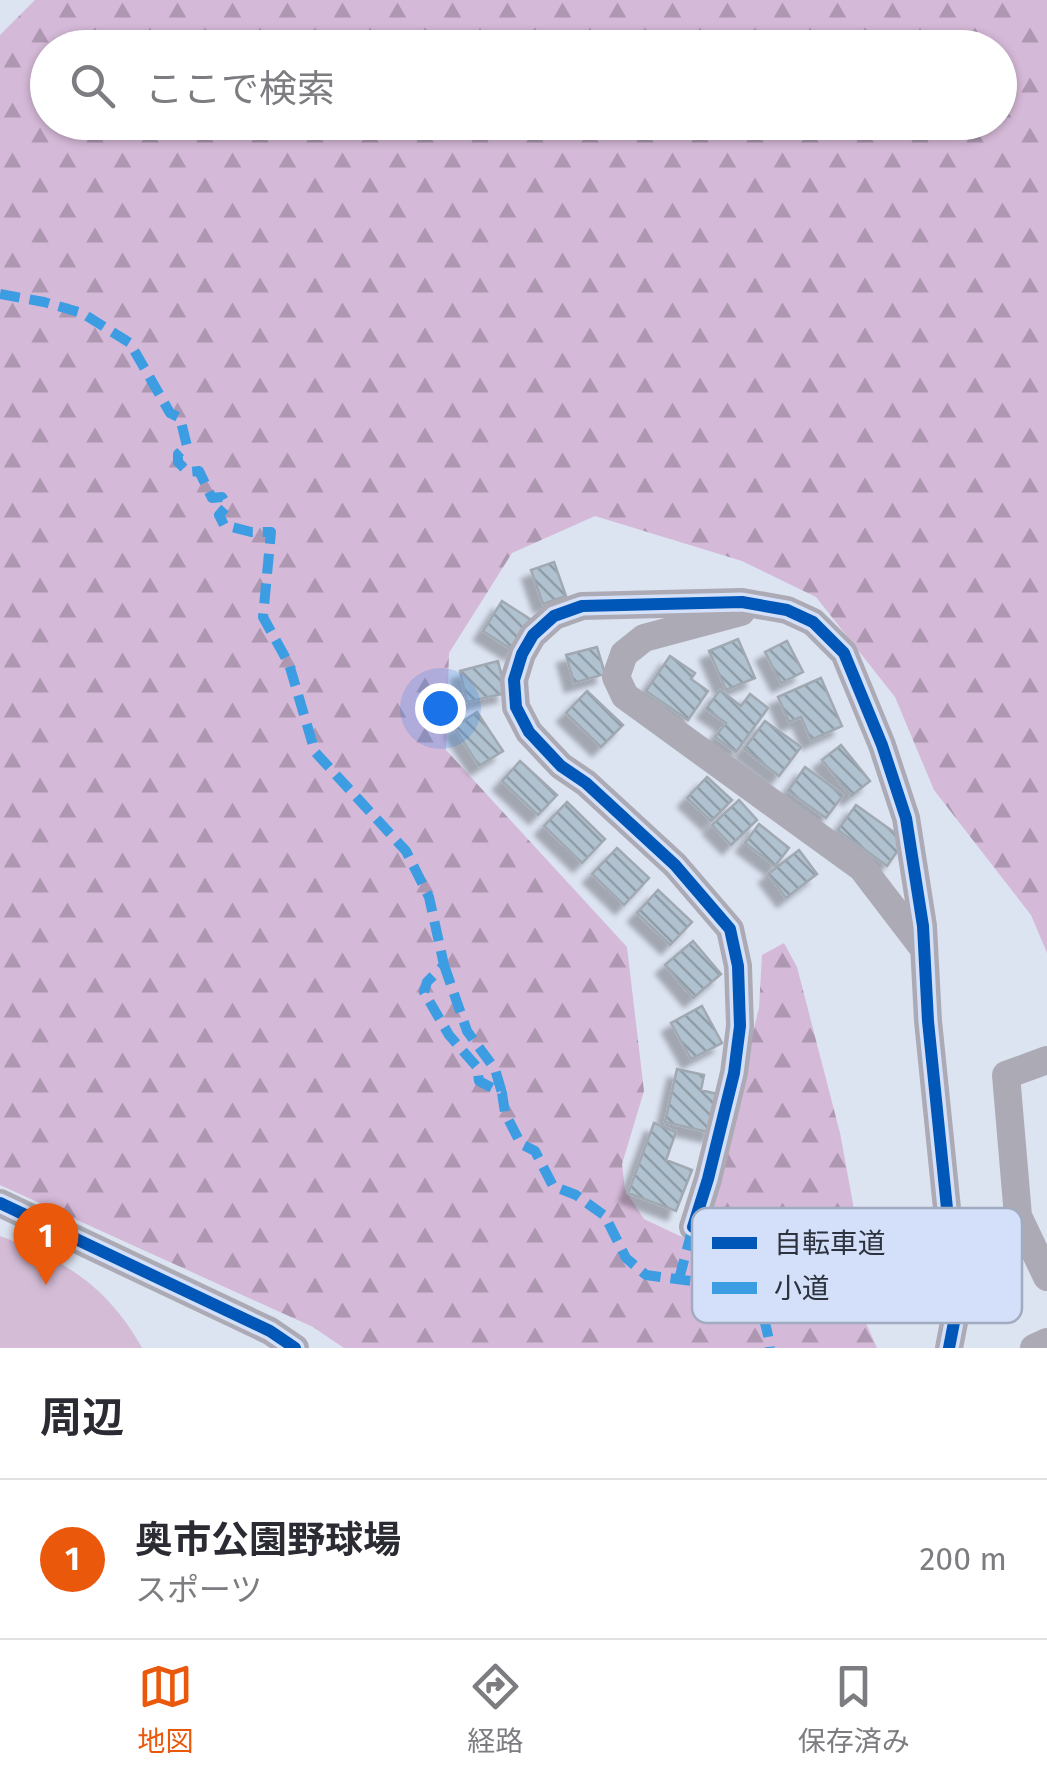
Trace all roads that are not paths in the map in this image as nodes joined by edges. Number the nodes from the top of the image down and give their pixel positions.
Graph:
1 (762, 606) junction
2 (925, 950) junction
3 (1047, 1060) edge
4 (0, 1203) edge
5 (699, 1208) edge
6 (947, 1208) edge
7 (1017, 1208) edge
8 (1022, 1224) edge
9 (1047, 1277) edge
10 (954, 1323) edge
11 (1047, 1342) edge
12 (295, 1348) edge
13 (949, 1348) edge
14 (1034, 1348) edge

1 - 2 street
1 - 2 street
1 - 5 street
2 - 6 street
3 - 7 street
4 - 12 street
8 - 9 street
10 - 13 street
11 - 14 street

